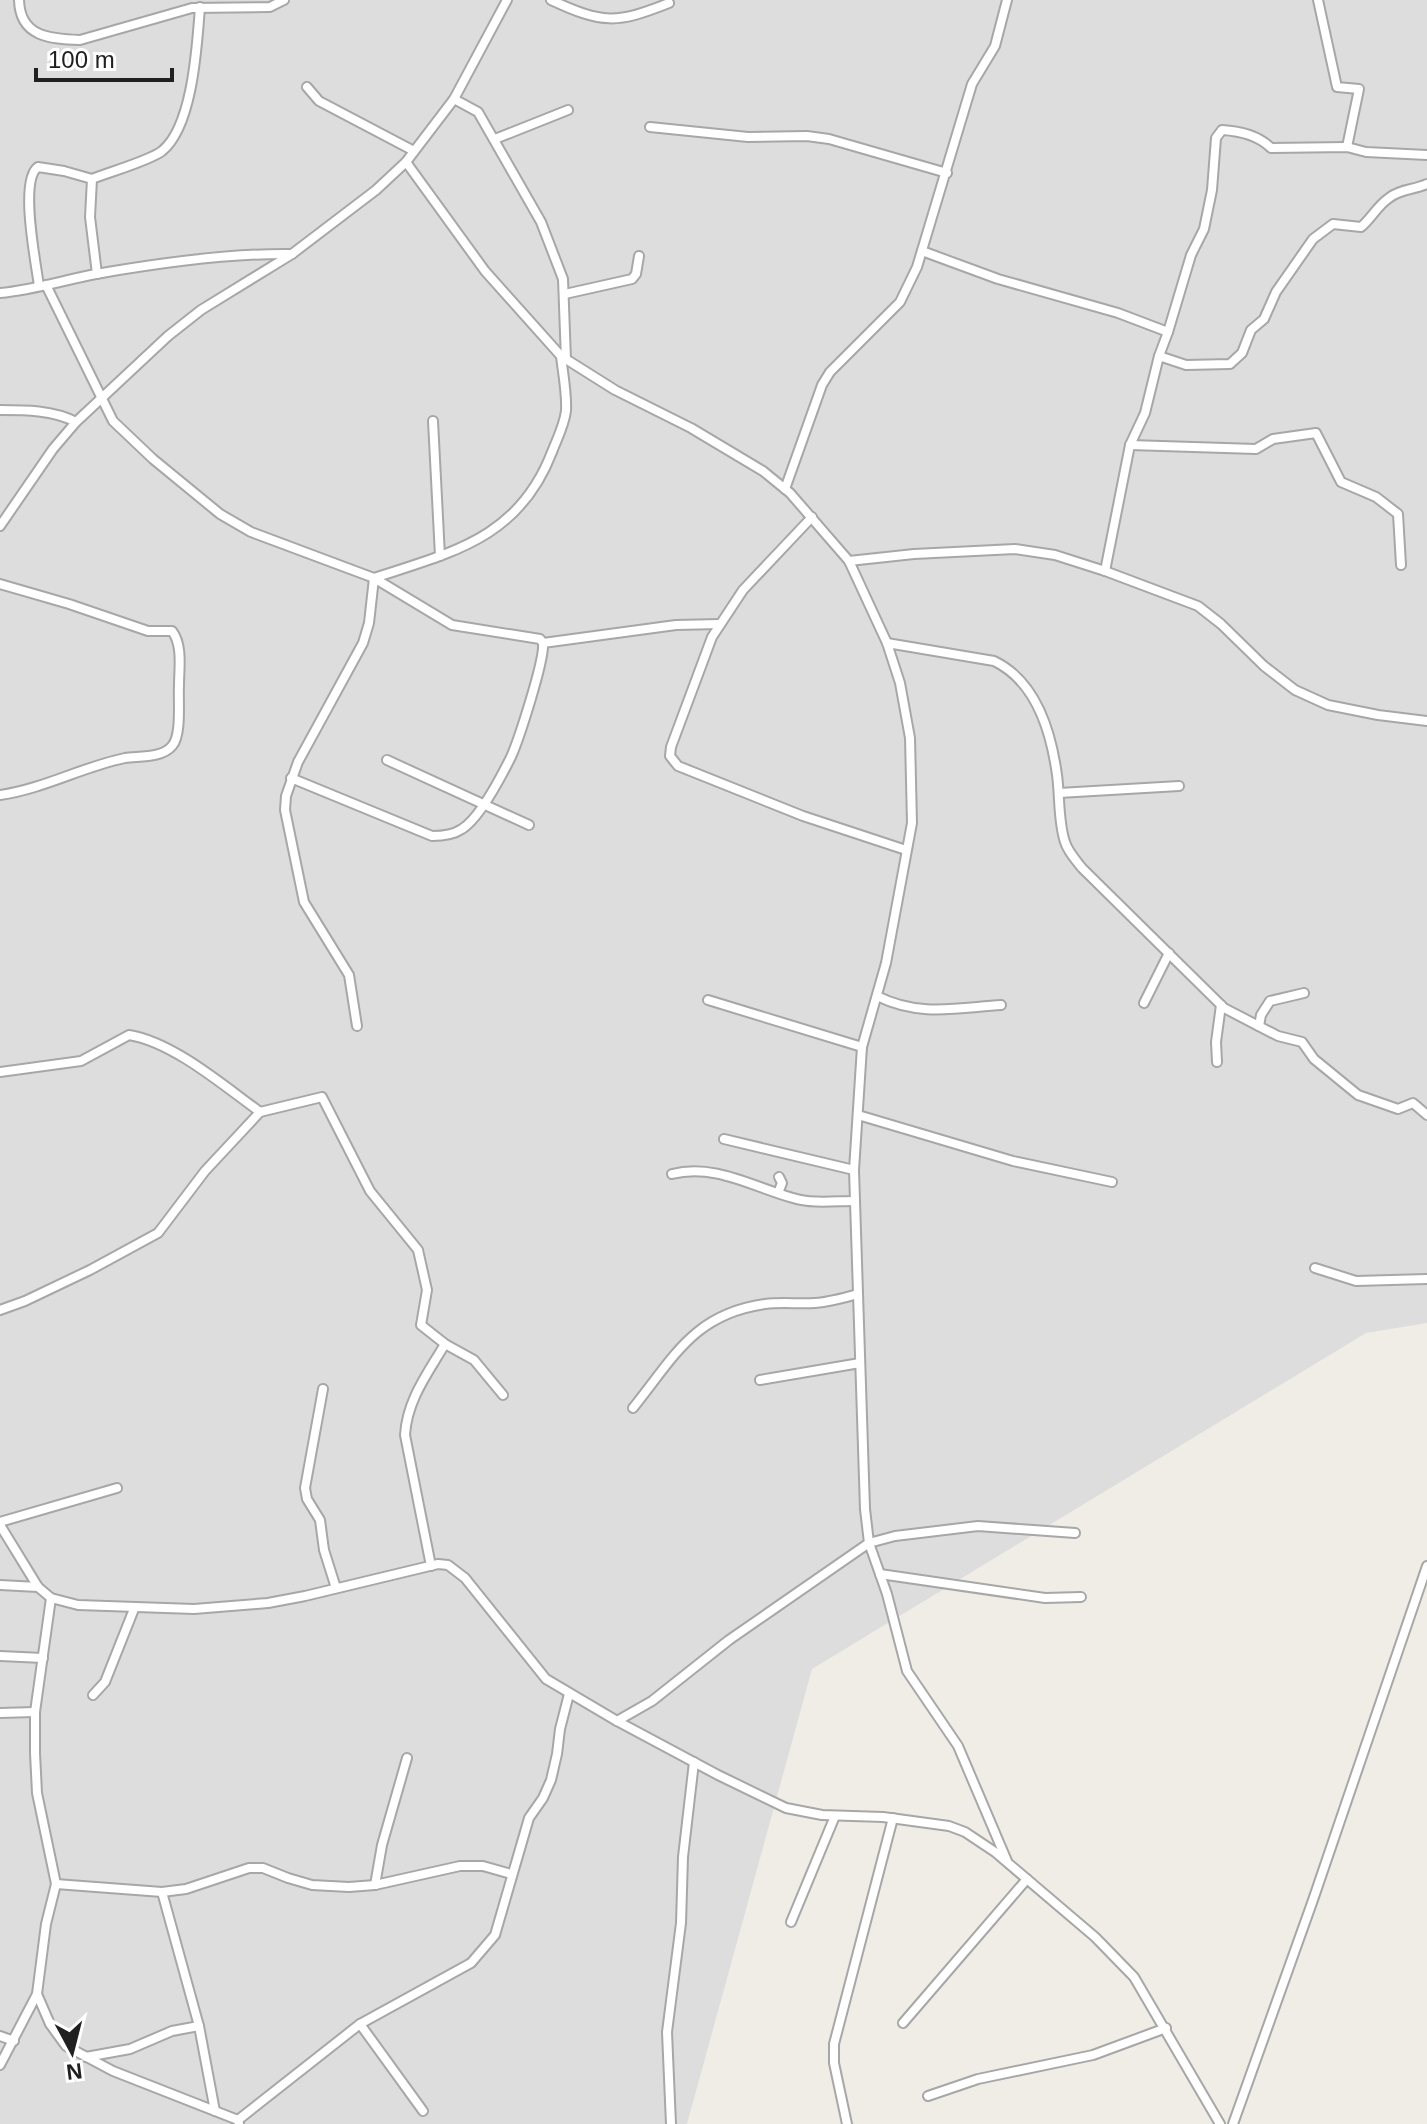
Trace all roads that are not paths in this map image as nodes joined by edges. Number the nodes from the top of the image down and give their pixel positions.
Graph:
1 (19, 0) edge
2 (284, 0) edge
3 (507, 0) edge
4 (551, 0) edge
5 (1007, 0) edge
6 (1318, 0) edge
7 (669, 3) dead end
8 (195, 5) edge
9 (307, 87) dead end
10 (454, 99) junction
11 (568, 110) dead end
12 (650, 127) dead end
13 (495, 139) junction
14 (1347, 147) junction
15 (414, 151) junction
16 (1427, 155) edge
17 (406, 162) junction
18 (947, 173) junction
19 (92, 179) junction
20 (1427, 184) edge
21 (922, 251) junction
22 (292, 254) junction
23 (639, 256) dead end
24 (97, 274) junction
25 (43, 286) junction
26 (0, 293) edge
27 (565, 294) junction
28 (1168, 332) junction
29 (1159, 356) junction
30 (564, 358) junction
31 (100, 398) junction
32 (0, 410) edge
33 (433, 421) dead end
34 (76, 422) junction
35 (1130, 445) junction
36 (785, 489) junction
37 (812, 517) junction
38 (0, 526) edge
39 (440, 556) junction
40 (849, 561) junction
41 (1401, 565) dead end
42 (1105, 571) junction
43 (374, 578) junction
44 (0, 584) edge
45 (720, 624) junction
46 (543, 643) junction
47 (887, 643) junction
48 (1427, 721) edge
49 (387, 760) dead end
50 (291, 778) junction
51 (1179, 786) dead end
52 (1059, 793) junction
53 (0, 795) edge
54 (484, 803) junction
55 (529, 825) dead end
56 (906, 850) junction
57 (1169, 953) junction
58 (1304, 993) dead end
59 (877, 996) junction
60 (708, 1000) dead end
61 (1144, 1003) dead end
62 (1001, 1005) dead end
63 (1221, 1005) junction
64 (357, 1026) dead end
65 (1259, 1026) junction
66 (862, 1047) junction
67 (1217, 1062) dead end
68 (0, 1072) edge
69 (260, 1112) junction
70 (858, 1115) junction
71 (1427, 1115) edge
72 (724, 1139) dead end
73 (854, 1170) junction
74 (672, 1174) dead end
75 (779, 1177) dead end
76 (1112, 1182) dead end
77 (778, 1193) junction
78 (855, 1201) junction
79 (1315, 1268) dead end
80 (1427, 1279) edge
81 (858, 1294) junction
82 (0, 1310) edge
83 (445, 1344) junction
84 (860, 1363) junction
85 (760, 1380) dead end
86 (323, 1389) dead end
87 (503, 1395) dead end
88 (633, 1408) dead end
89 (117, 1488) dead end
90 (0, 1524) edge
91 (1075, 1533) dead end
92 (869, 1543) junction
93 (431, 1566) junction
94 (1427, 1566) edge
95 (880, 1574) junction
96 (0, 1585) edge
97 (38, 1587) junction
98 (336, 1588) junction
99 (1081, 1597) dead end
100 (51, 1598) junction
101 (134, 1609) junction
102 (0, 1656) edge
103 (43, 1658) junction
104 (569, 1694) junction
105 (93, 1695) dead end
106 (35, 1712) junction
107 (0, 1713) edge
108 (617, 1721) junction
109 (407, 1758) dead end
110 (694, 1762) junction
111 (835, 1816) junction
112 (893, 1818) junction
113 (1007, 1861) junction
114 (511, 1874) junction
115 (1027, 1879) junction
116 (56, 1884) junction
117 (375, 1885) junction
118 (162, 1892) junction
119 (791, 1922) dead end
120 (37, 1994) junction
121 (903, 2023) dead end
122 (360, 2024) junction
123 (199, 2026) junction
124 (1166, 2028) junction
125 (0, 2036) edge
126 (14, 2041) junction
127 (85, 2057) junction
128 (0, 2065) edge
129 (928, 2096) dead end
130 (215, 2111) junction
131 (423, 2111) dead end
132 (238, 2122) edge
133 (671, 2124) edge
134 (847, 2124) edge
135 (1220, 2124) edge
136 (1233, 2124) edge

1 - 8 street
2 - 8 street
3 - 10 street
4 - 7 street
5 - 18 street
6 - 14 street
8 - 19 street
9 - 15 street
10 - 13 street
10 - 15 street
11 - 13 street
12 - 18 street
13 - 27 street
14 - 16 street
14 - 28 street
15 - 17 street
17 - 22 street
17 - 30 street
18 - 21 street
19 - 24 street
19 - 25 street
20 - 29 street
21 - 28 street
21 - 36 street
22 - 24 street
22 - 31 street
23 - 27 street
24 - 25 street
25 - 26 street
25 - 31 street
27 - 30 street
28 - 29 street
29 - 35 street
30 - 36 street
30 - 39 street
31 - 34 street
31 - 43 street
32 - 34 street
33 - 39 street
34 - 38 street
35 - 41 street
35 - 42 street
36 - 37 street
37 - 40 street
37 - 45 street
39 - 43 street
40 - 42 street
40 - 47 street
42 - 48 street
43 - 46 street
43 - 50 street
44 - 53 street
45 - 46 street
45 - 56 street
46 - 54 street
47 - 52 street
47 - 56 street
49 - 54 street
50 - 54 street
50 - 64 street
51 - 52 street
52 - 57 street
54 - 55 street
56 - 59 street
57 - 61 street
57 - 63 street
58 - 65 street
59 - 62 street
59 - 66 street
60 - 66 street
63 - 65 street
63 - 67 street
65 - 71 street
66 - 70 street
68 - 69 street
69 - 82 street
69 - 83 street
70 - 73 street
70 - 76 street
72 - 73 street
73 - 78 street
74 - 77 street
75 - 77 street
77 - 78 street
78 - 81 street
79 - 80 street
81 - 84 street
81 - 88 street
83 - 87 street
83 - 93 street
84 - 85 street
84 - 92 street
86 - 98 street
89 - 90 street
90 - 97 street
91 - 92 street
92 - 95 street
92 - 108 street
93 - 98 street
93 - 104 street
94 - 136 street
95 - 99 street
95 - 113 street
96 - 97 street
97 - 100 street
98 - 101 street
100 - 101 street
100 - 103 street
101 - 105 street
102 - 103 street
103 - 106 street
104 - 108 street
104 - 114 street
106 - 107 street
106 - 116 street
108 - 110 street
109 - 117 street
110 - 111 street
110 - 133 street
111 - 112 street
111 - 119 street
112 - 113 street
112 - 134 street
113 - 115 street
114 - 117 street
114 - 122 street
115 - 121 street
115 - 124 street
116 - 118 street
116 - 120 street
117 - 118 street
118 - 123 street
120 - 126 street
120 - 127 street
122 - 131 street
122 - 132 street
123 - 127 street
123 - 130 street
124 - 129 street
124 - 135 street
125 - 126 street
126 - 128 street
127 - 130 street
130 - 132 street

